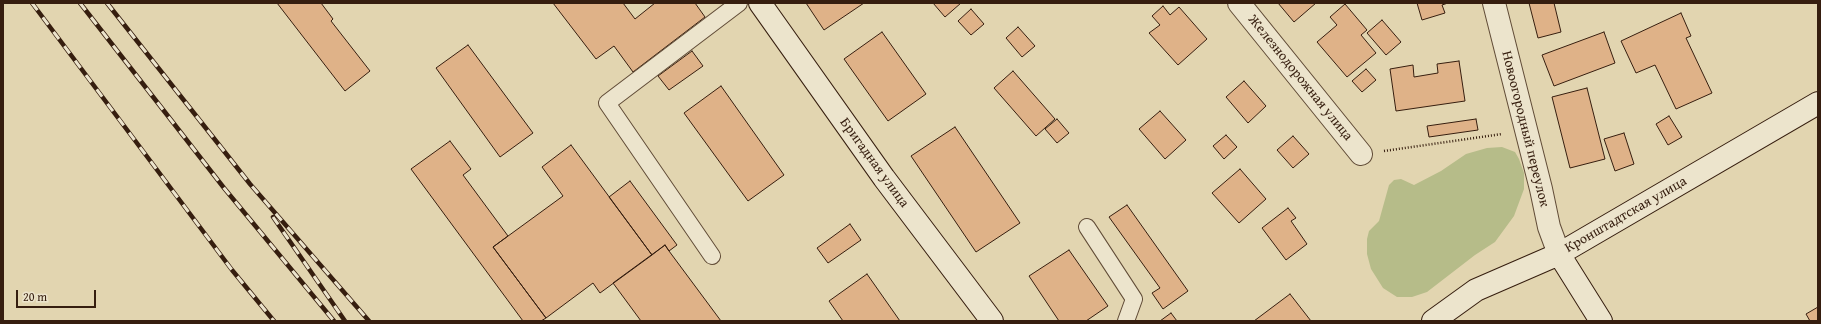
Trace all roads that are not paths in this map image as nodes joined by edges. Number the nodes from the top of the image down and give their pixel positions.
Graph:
1 (739, 3) edge
2 (760, 3) edge
3 (1239, 3) edge
4 (1494, 3) edge
5 (1818, 103) edge
6 (1361, 154) road end
7 (1087, 227) dead end
8 (1559, 254) junction
9 (712, 256) dead end
10 (992, 321) edge
11 (1126, 321) edge
12 (1433, 321) edge
13 (1601, 321) edge

1 - 9 lane
2 - 10 street, Бригадная улица
3 - 6 street, Железнодорожная улица
4 - 8 street, Новоогородный переулок
5 - 8 street, Кронштадтская улица
7 - 11 lane
8 - 12 street, Кронштадтская улица
8 - 13 street

